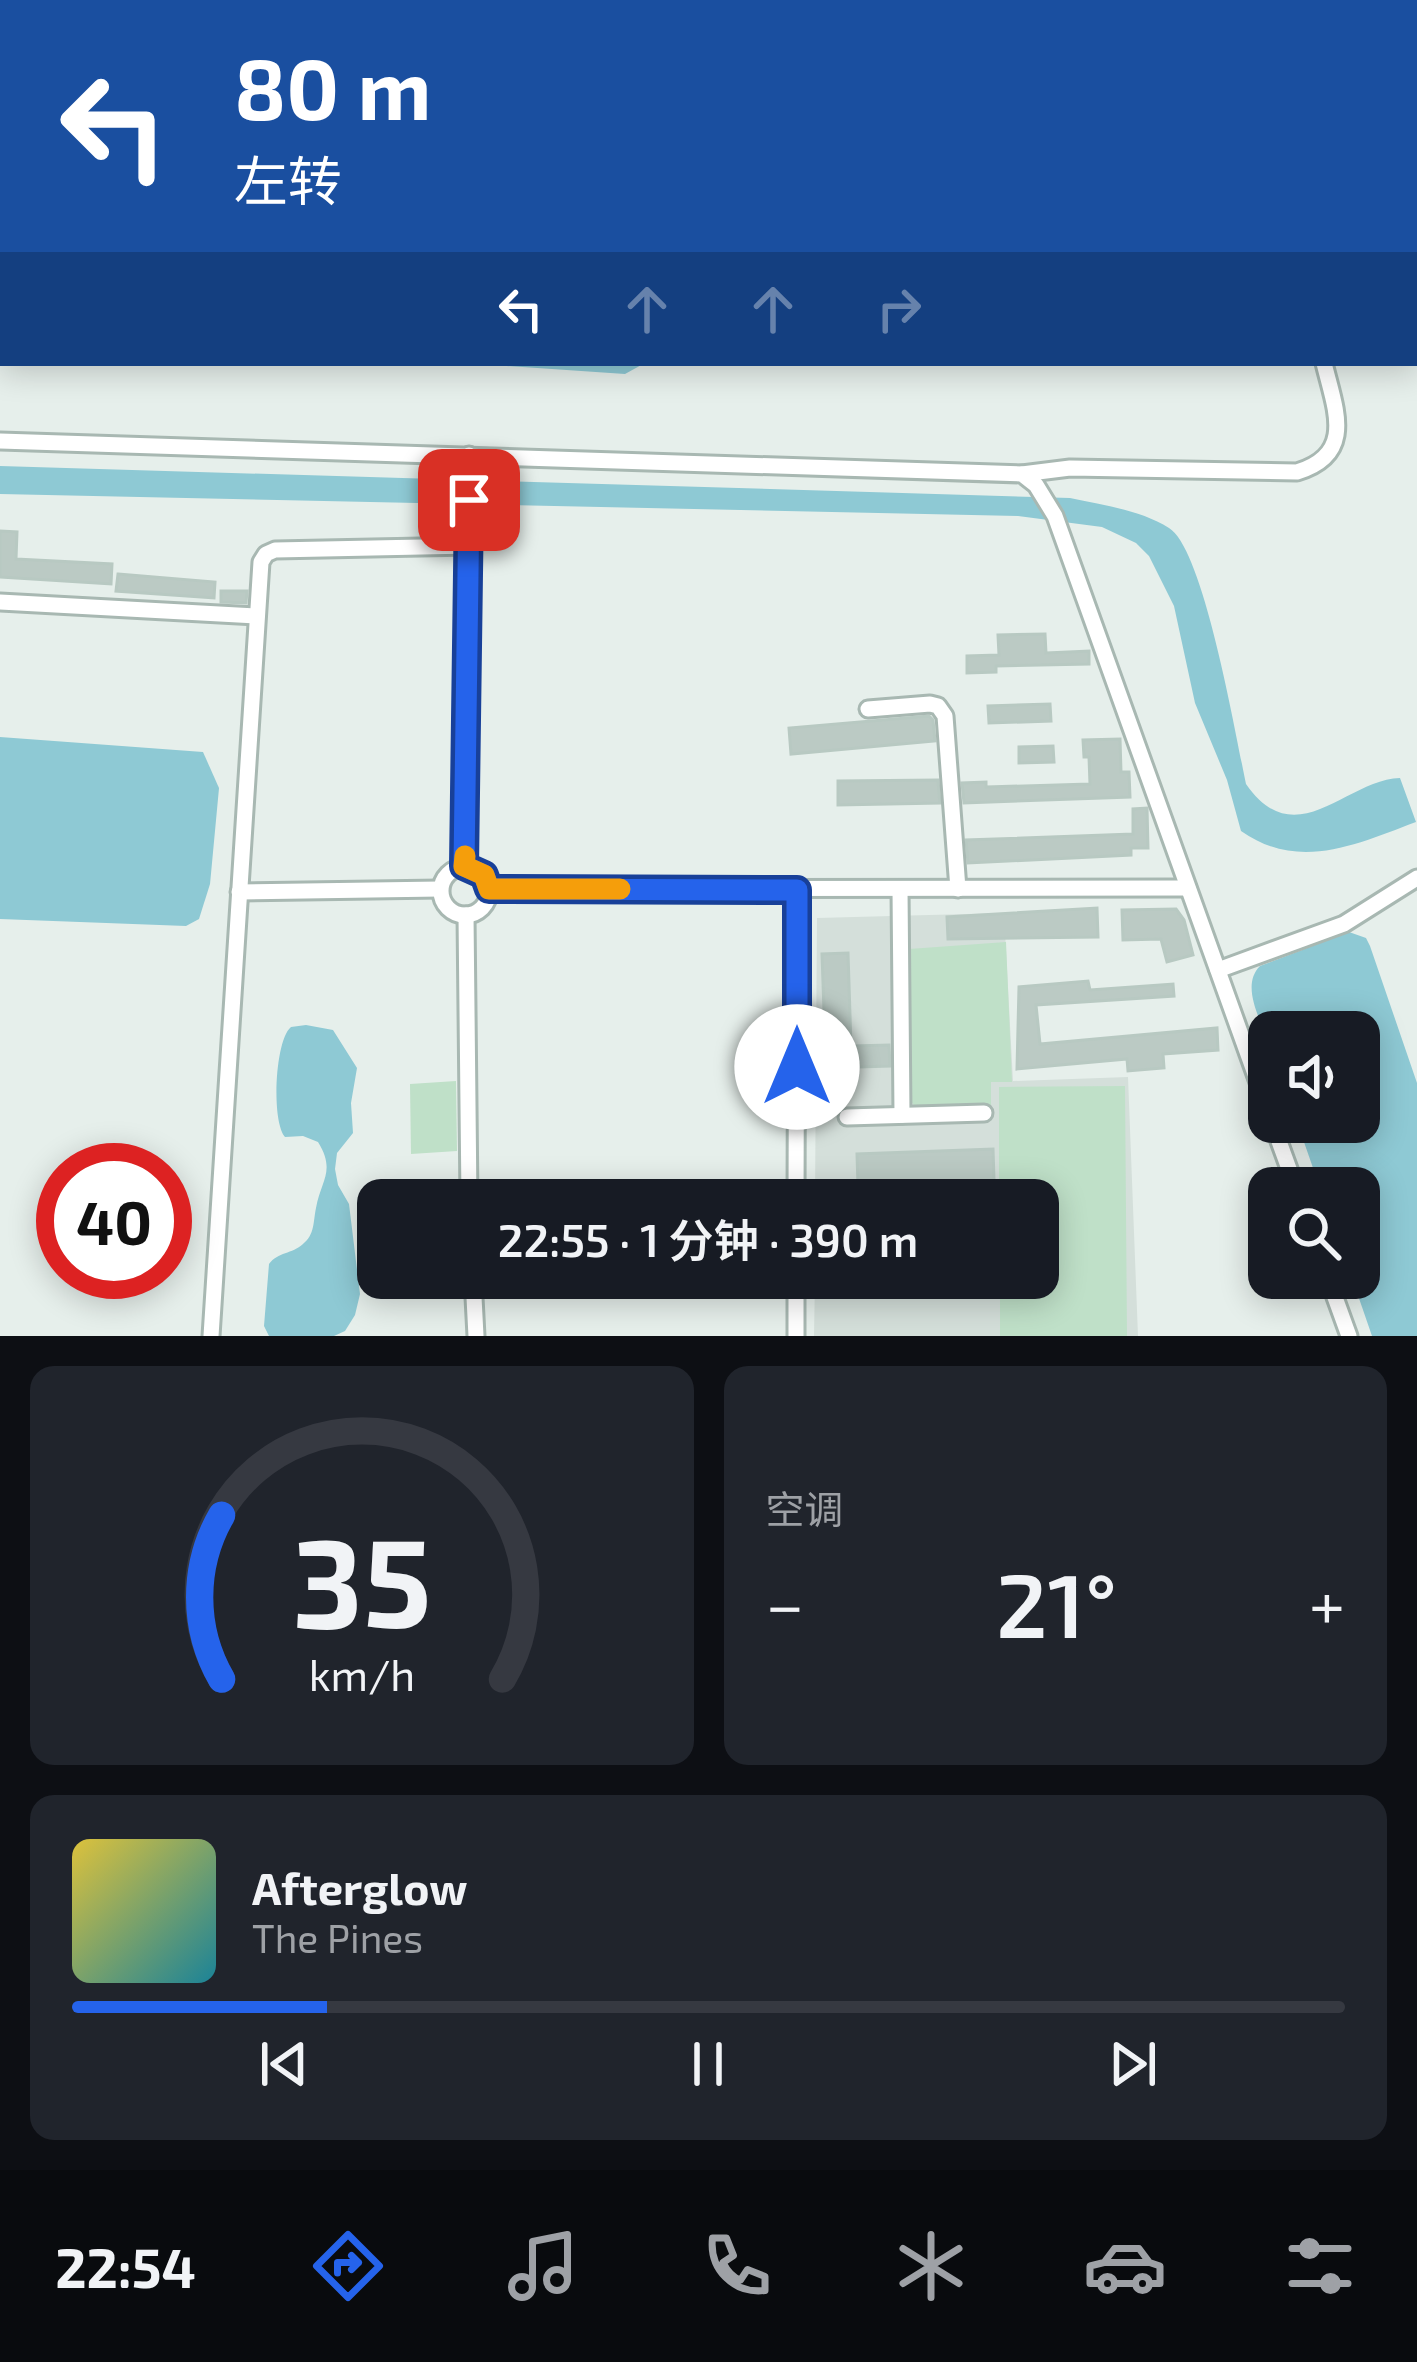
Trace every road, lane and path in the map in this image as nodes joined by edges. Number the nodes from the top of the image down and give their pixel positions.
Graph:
1 (1325, 366) edge
2 (0, 441) edge
3 (469, 455) junction
4 (1022, 474) junction
5 (470, 546) junction
6 (0, 602) edge
7 (257, 616) junction
8 (868, 709) dead end
9 (464, 866) junction
10 (1417, 878) edge
11 (1188, 888) junction
12 (440, 889) junction
13 (489, 889) junction
14 (900, 889) junction
15 (958, 889) junction
16 (797, 890) junction
17 (239, 892) junction
18 (466, 915) junction
19 (1218, 970) junction
20 (1248, 1054) edge
21 (984, 1113) dead end
22 (902, 1115) junction
23 (847, 1118) dead end
24 (469, 1179) edge
25 (796, 1179) edge
26 (474, 1299) edge
27 (796, 1299) edge
28 (1336, 1299) edge
29 (211, 1336) edge
30 (476, 1336) edge
31 (796, 1336) edge
32 (1349, 1336) edge

1 - 4 street
2 - 3 street
3 - 4 street
3 - 5 street
4 - 11 street
5 - 7 street
5 - 9 street
6 - 7 street
7 - 17 street
8 - 15 street
9 - 12 street
9 - 13 street
10 - 19 street
11 - 15 street
11 - 19 street
12 - 17 street
12 - 18 street
13 - 16 street
13 - 18 street
14 - 15 street
14 - 16 street
14 - 22 street
16 - 25 street
17 - 29 street
18 - 24 street
19 - 20 street
21 - 22 street
22 - 23 street
26 - 30 street
27 - 31 street
28 - 32 street

